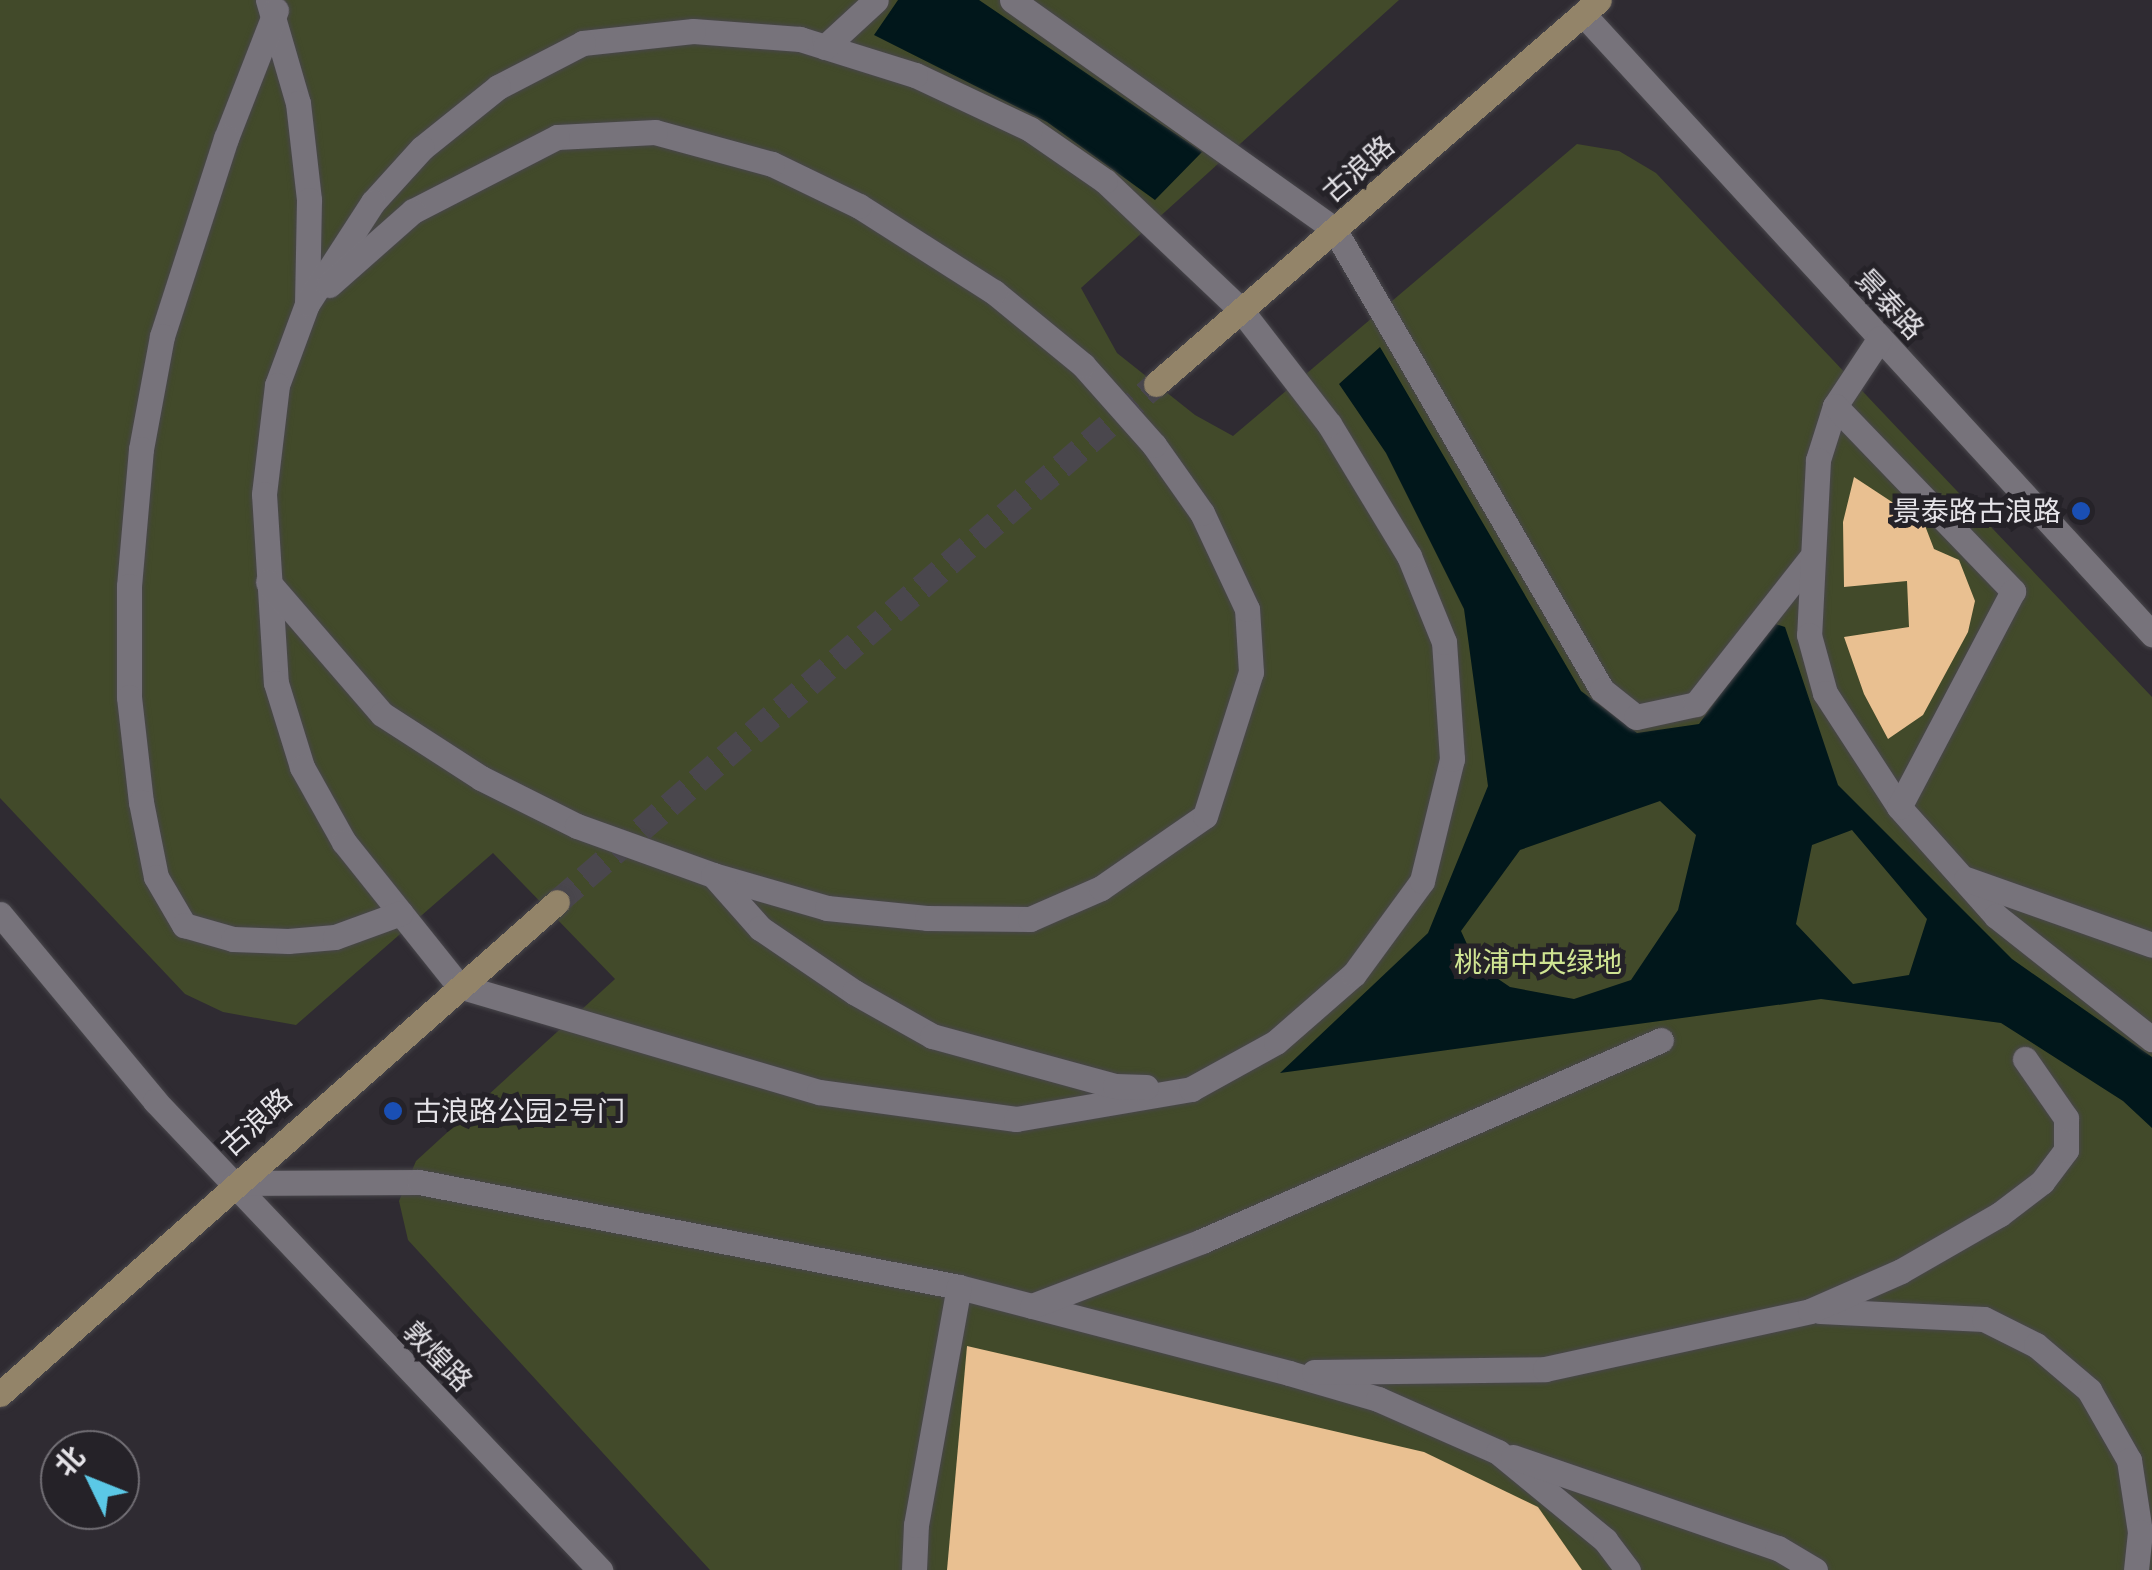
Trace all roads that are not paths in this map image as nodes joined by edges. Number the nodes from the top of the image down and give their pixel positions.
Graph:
1 (876, 0) edge
2 (1012, 0) edge
3 (274, 5) edge
4 (1591, 7) edge
5 (825, 47) junction
6 (1334, 230) junction
7 (307, 304) junction
8 (1241, 310) junction
9 (1880, 338) junction
10 (1156, 384) tunnel mouth
11 (1835, 406) junction
12 (1811, 558) junction
13 (268, 582) junction
14 (2152, 634) edge
15 (1899, 807) junction
16 (712, 875) junction
17 (1961, 877) junction
18 (557, 902) tunnel mouth
19 (401, 913) junction
20 (0, 914) edge
21 (2152, 945) edge
22 (459, 986) junction
23 (2152, 1039) edge
24 (1661, 1040) dead end
25 (2025, 1059) dead end
26 (1191, 1090) junction
27 (232, 1183) junction
28 (959, 1287) junction
29 (1032, 1306) junction
30 (1810, 1311) junction
31 (1290, 1373) junction
32 (0, 1394) edge
33 (1498, 1452) junction
34 (600, 1570) edge
35 (914, 1570) edge
36 (1628, 1570) edge
37 (1815, 1570) edge
38 (2136, 1570) edge

1 - 5 street
2 - 6 street
3 - 7 street
3 - 19 street
4 - 6 main road, 古浪路
4 - 9 street, 景泰路
5 - 7 street
5 - 8 street
6 - 8 main road, 古浪路
6 - 12 street
7 - 13 street
7 - 16 street
8 - 10 main road, 古浪路
8 - 26 street
9 - 11 street
9 - 14 street, 景泰路
11 - 12 street
11 - 15 street
12 - 15 street
13 - 16 street
13 - 19 street
15 - 17 street
16 - 26 street
17 - 21 street
17 - 23 street
18 - 22 main road, 古浪路
19 - 22 street
20 - 27 street, 敦煌路
22 - 26 street
22 - 27 main road, 古浪路
24 - 29 street
25 - 30 street
27 - 28 street
27 - 32 main road, 古浪路
27 - 34 street, 敦煌路
28 - 29 street
28 - 35 street
29 - 31 street
30 - 31 street
30 - 38 street
31 - 33 street
33 - 36 street
33 - 37 street

